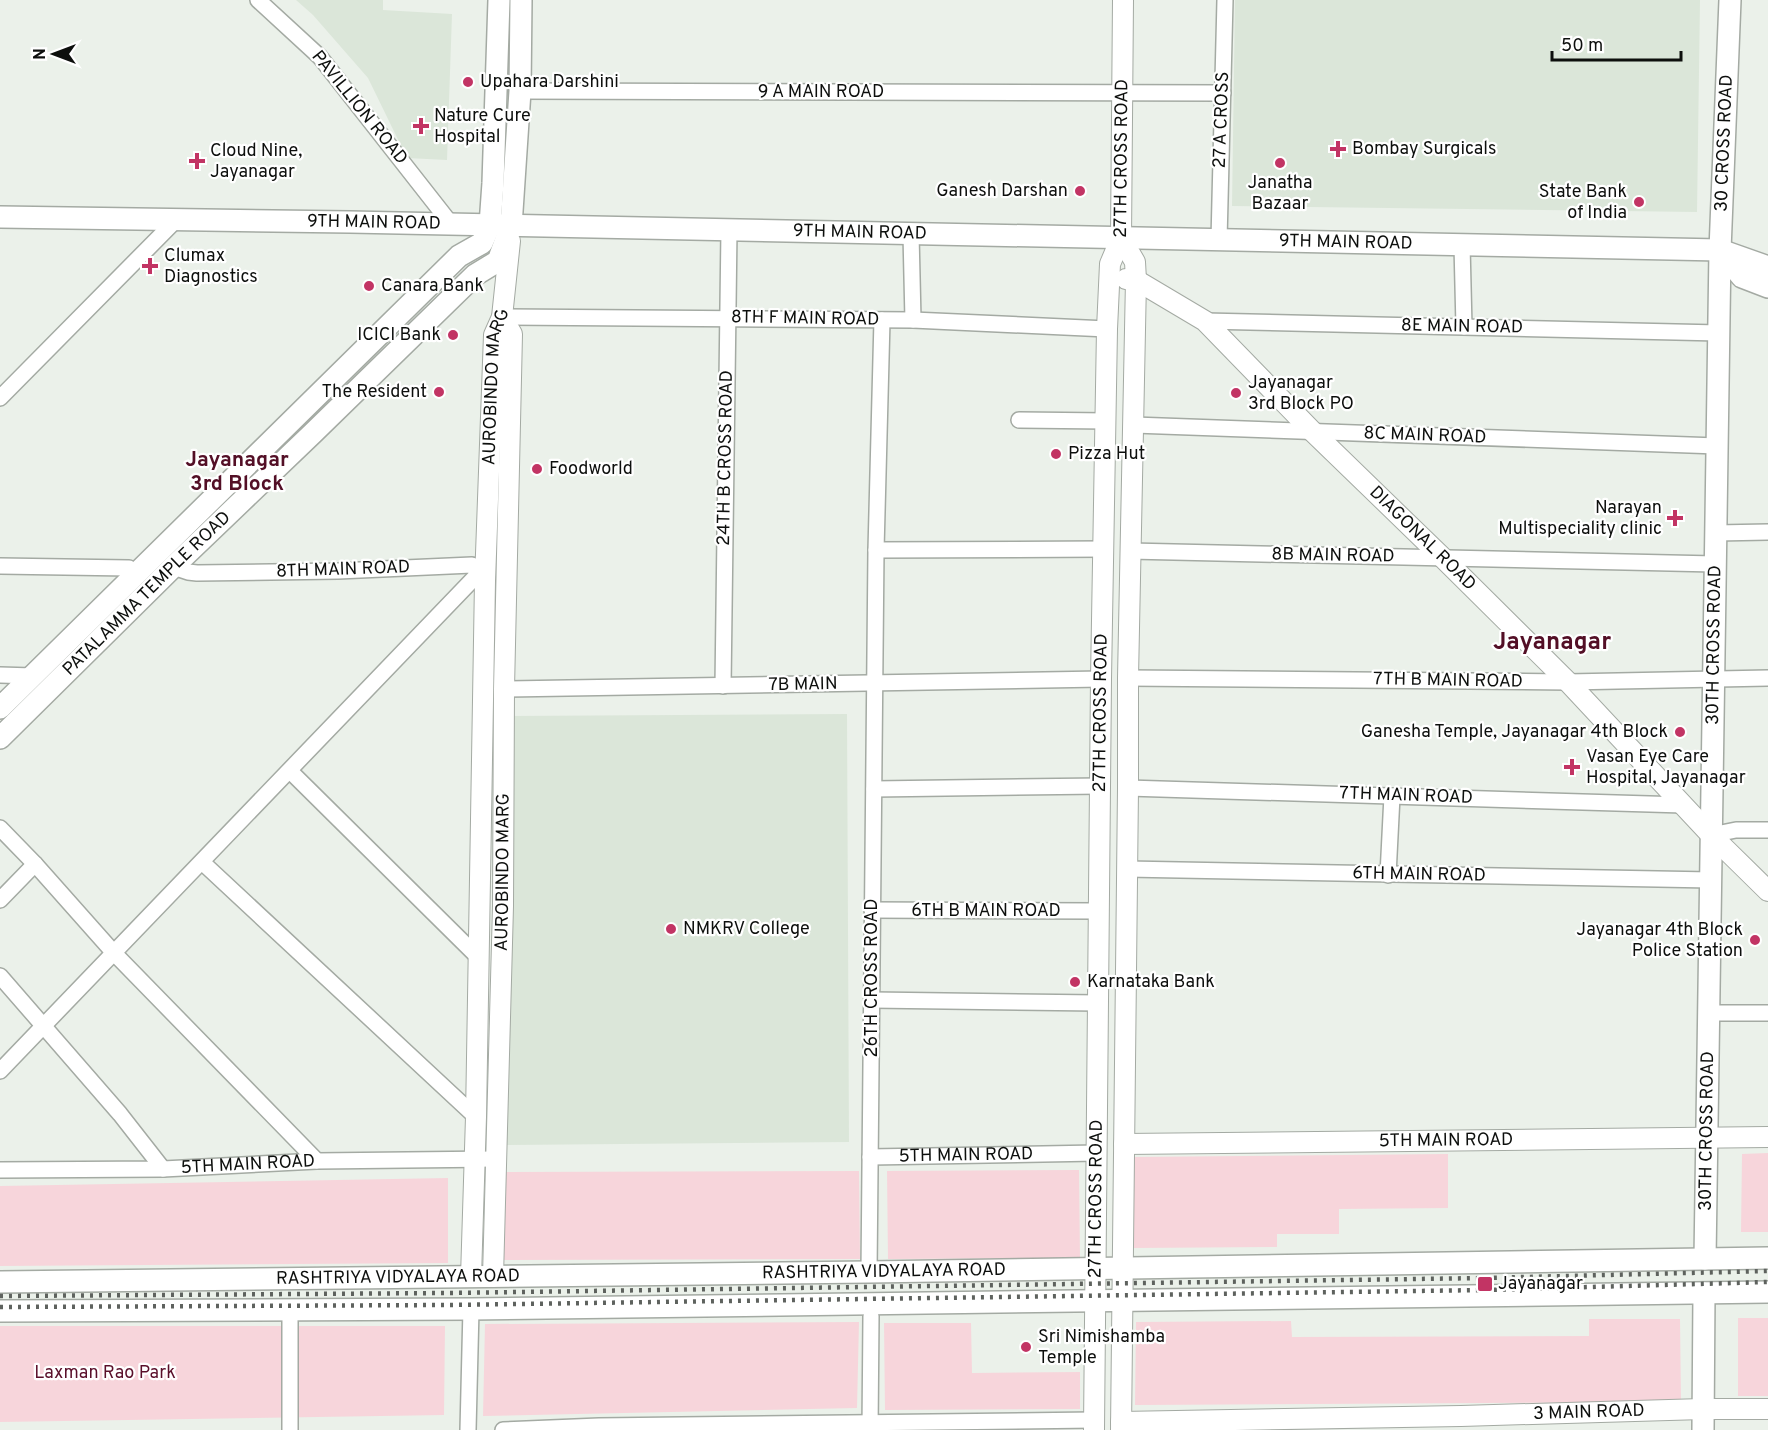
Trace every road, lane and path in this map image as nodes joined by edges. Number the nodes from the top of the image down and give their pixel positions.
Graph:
1 (258, 0) edge
2 (499, 0) edge
3 (521, 0) edge
4 (1123, 0) edge
5 (1225, 0) edge
6 (1730, 0) edge
7 (520, 91) junction
8 (1122, 93) junction
9 (1223, 93) junction
10 (0, 217) edge
11 (176, 220) junction
12 (451, 224) junction
13 (490, 225) junction
14 (511, 226) junction
15 (729, 230) junction
16 (911, 234) junction
17 (1121, 238) junction
18 (1219, 240) junction
19 (1462, 244) junction
20 (1720, 250) junction
21 (1768, 267) edge
22 (1109, 279) junction
23 (1136, 280) junction
24 (1768, 287) edge
25 (502, 317) junction
26 (728, 318) junction
27 (882, 320) junction
28 (913, 320) junction
29 (1205, 321) junction
30 (1464, 327) junction
31 (1107, 329) junction
32 (1719, 333) junction
33 (8, 382) edge
34 (0, 398) edge
35 (1019, 420) dead end
36 (1107, 421) junction
37 (1134, 425) junction
38 (1313, 432) junction
39 (1717, 446) junction
40 (1768, 532) edge
41 (1716, 533) junction
42 (1104, 549) junction
43 (876, 550) junction
44 (1130, 551) junction
45 (1444, 559) junction
46 (1715, 564) junction
47 (0, 566) edge
48 (173, 567) junction
49 (138, 574) junction
50 (481, 577) junction
51 (506, 582) junction
52 (0, 675) edge
53 (33, 676) junction
54 (1128, 678) junction
55 (1768, 678) edge
56 (1101, 679) junction
57 (1713, 680) junction
58 (1568, 682) junction
59 (874, 683) junction
60 (723, 686) junction
61 (504, 689) junction
62 (0, 708) edge
63 (0, 738) edge
64 (290, 771) junction
65 (1101, 786) junction
66 (1128, 788) junction
67 (873, 789) junction
68 (1392, 796) junction
69 (1683, 805) junction
70 (0, 828) edge
71 (1768, 830) edge
72 (1711, 835) junction
73 (202, 862) junction
74 (35, 864) junction
75 (1127, 869) junction
76 (1388, 874) junction
77 (1711, 880) junction
78 (1768, 891) edge
79 (0, 900) edge
80 (872, 910) junction
81 (1099, 911) junction
82 (114, 953) junction
83 (478, 957) junction
84 (0, 976) edge
85 (872, 1000) junction
86 (1098, 1003) junction
87 (1708, 1013) junction
88 (1768, 1013) edge
89 (43, 1027) junction
90 (0, 1071) edge
91 (476, 1117) junction
92 (1707, 1137) junction
93 (1768, 1137) edge
94 (1124, 1144) junction
95 (1097, 1153) junction
96 (870, 1157) junction
97 (473, 1159) junction
98 (496, 1159) junction
99 (318, 1161) junction
100 (163, 1169) junction
101 (0, 1170) edge
102 (1768, 1258) edge
103 (1705, 1259) junction
104 (1096, 1268) junction
105 (1123, 1268) junction
106 (869, 1272) junction
107 (471, 1277) junction
108 (492, 1277) junction
109 (0, 1281) edge
110 (1768, 1292) edge
111 (1704, 1293) junction
112 (1095, 1301) junction
113 (1122, 1301) junction
114 (471, 1309) junction
115 (290, 1310) junction
116 (0, 1311) edge
117 (871, 1316) dead end
118 (1703, 1409) junction
119 (1768, 1409) edge
120 (1461, 1423) edge
121 (1326, 1424) edge
122 (1094, 1425) edge
123 (979, 1426) edge
124 (1121, 1426) edge
125 (871, 1427) edge
126 (599, 1428) edge
127 (719, 1428) edge
128 (290, 1430) edge
129 (468, 1430) edge
130 (503, 1430) edge
131 (1703, 1430) edge

1 - 12 street, PAVILLION ROAD
2 - 13 main road
3 - 7 main road, PATALAMMA TEMPLE ROAD
4 - 8 street, 27TH CROSS ROAD
5 - 9 street, 27 A CROSS
6 - 20 main road, 30 CROSS ROAD
7 - 8 street, 9 A MAIN ROAD
7 - 14 main road, PATALAMMA TEMPLE ROAD
8 - 9 street, 9 A MAIN ROAD
8 - 17 street, 27TH CROSS ROAD
9 - 18 street, 27 A CROSS
10 - 11 main road, 9TH MAIN ROAD
11 - 12 main road, 9TH MAIN ROAD
11 - 33 street
12 - 13 main road, 9TH MAIN ROAD
13 - 14 main road, 9TH MAIN ROAD
13 - 49 main road, PATALAMMA TEMPLE ROAD
14 - 15 main road, 9TH MAIN ROAD
14 - 25 street
14 - 48 main road, PATALAMMA TEMPLE ROAD
15 - 16 main road, 9TH MAIN ROAD
15 - 26 street, 24TH B CROSS ROAD
16 - 17 main road, 9TH MAIN ROAD
16 - 28 street
17 - 18 main road, 9TH MAIN ROAD
17 - 22 street, 27TH CROSS ROAD
17 - 23 street, 27TH CROSS ROAD
18 - 19 main road, 9TH MAIN ROAD
19 - 20 main road, 9TH MAIN ROAD
19 - 30 street
20 - 21 main road, 9TH MAIN ROAD
20 - 24 main road
20 - 32 main road, 30TH CROSS ROAD
22 - 23 street, DIAGONAL ROAD
22 - 31 street, 27TH CROSS ROAD
23 - 29 street, DIAGONAL ROAD
23 - 37 street, 27TH CROSS ROAD
25 - 26 street, 8TH F MAIN ROAD
25 - 50 street, AUROBINDO MARG
25 - 51 street, AUROBINDO MARG
26 - 27 street, 8TH F MAIN ROAD
26 - 60 street, 24TH B CROSS ROAD
27 - 28 street, 8TH F MAIN ROAD
27 - 43 street, 26TH CROSS ROAD
28 - 31 street, 8TH F MAIN ROAD
29 - 30 street, 8E MAIN ROAD
29 - 38 street, DIAGONAL ROAD
30 - 32 street, 8E MAIN ROAD
31 - 36 street, 27TH CROSS ROAD
32 - 39 main road, 30TH CROSS ROAD
33 - 34 street
35 - 36 street
36 - 42 street, 27TH CROSS ROAD
37 - 38 street, 8C MAIN ROAD
37 - 44 street, 27TH CROSS ROAD
38 - 39 street, 8C MAIN ROAD
38 - 45 street, DIAGONAL ROAD
39 - 41 main road, 30TH CROSS ROAD
40 - 41 street
41 - 46 main road, 30TH CROSS ROAD
42 - 43 street
42 - 56 street, 27TH CROSS ROAD
43 - 59 street, 26TH CROSS ROAD
44 - 45 street, 8B MAIN ROAD
44 - 54 street, 27TH CROSS ROAD
45 - 46 street, 8B MAIN ROAD
45 - 58 street, DIAGONAL ROAD
46 - 57 main road, 30TH CROSS ROAD
47 - 49 street
48 - 50 street, 8TH MAIN ROAD
48 - 63 main road, PATALAMMA TEMPLE ROAD
49 - 53 main road, PATALAMMA TEMPLE ROAD
50 - 51 street, 8TH MAIN ROAD
50 - 64 street
50 - 83 street, AUROBINDO MARG
51 - 61 street, AUROBINDO MARG
52 - 53 street
53 - 62 main road, PATALAMMA TEMPLE ROAD
54 - 58 street, 7TH B MAIN ROAD
54 - 66 street, 27TH CROSS ROAD
55 - 57 street, 7TH B MAIN ROAD
56 - 59 street, 7B MAIN
56 - 65 street, 27TH CROSS ROAD
57 - 58 street, 7TH B MAIN ROAD
57 - 72 main road, 30TH CROSS ROAD
58 - 69 street, DIAGONAL ROAD
59 - 60 street, 7B MAIN
59 - 67 street, 26TH CROSS ROAD
60 - 61 street, 7B MAIN
61 - 98 street, AUROBINDO MARG
64 - 73 street
64 - 83 street
65 - 67 street
65 - 81 street, 27TH CROSS ROAD
66 - 68 street, 7TH MAIN ROAD
66 - 75 street, 27TH CROSS ROAD
67 - 80 street, 26TH CROSS ROAD
68 - 69 street, 7TH MAIN ROAD
68 - 76 street
69 - 72 street, DIAGONAL ROAD
70 - 74 street
71 - 72 street
72 - 77 main road, 30TH CROSS ROAD
72 - 78 street, DIAGONAL ROAD
73 - 82 street
73 - 91 street
74 - 79 street
74 - 82 street
75 - 76 street, 6TH MAIN ROAD
75 - 94 street, 27TH CROSS ROAD
76 - 77 street, 6TH MAIN ROAD
77 - 87 main road, 30TH CROSS ROAD
80 - 81 street, 6TH B MAIN ROAD
80 - 85 street, 26TH CROSS ROAD
81 - 86 street, 27TH CROSS ROAD
82 - 89 street
82 - 99 street
83 - 91 street, AUROBINDO MARG
84 - 89 street
85 - 86 street
85 - 96 street, 26TH CROSS ROAD
86 - 95 street, 27TH CROSS ROAD
87 - 88 street
87 - 92 main road, 30TH CROSS ROAD
89 - 90 street
89 - 100 street
91 - 97 street, AUROBINDO MARG
92 - 93 street, 5TH MAIN ROAD
92 - 94 street, 5TH MAIN ROAD
92 - 103 main road, 30TH CROSS ROAD
94 - 105 street, 27TH CROSS ROAD
95 - 96 street, 5TH MAIN ROAD
95 - 104 street, 27TH CROSS ROAD
96 - 106 street, 26TH CROSS ROAD
97 - 98 street, 5TH MAIN ROAD
97 - 99 street, 5TH MAIN ROAD
97 - 107 street, AUROBINDO MARG
98 - 108 street, AUROBINDO MARG
99 - 100 street, 5TH MAIN ROAD
100 - 101 street, 5TH MAIN ROAD
102 - 103 main road, RASHTRIYA VIDYALAYA ROAD
103 - 105 main road, RASHTRIYA VIDYALAYA ROAD
104 - 105 main road, RASHTRIYA VIDYALAYA ROAD
104 - 106 main road, RASHTRIYA VIDYALAYA ROAD
104 - 112 street, 27TH CROSS ROAD
105 - 113 street, 27TH CROSS ROAD
106 - 108 main road, RASHTRIYA VIDYALAYA ROAD
107 - 108 main road, RASHTRIYA VIDYALAYA ROAD
107 - 109 main road, RASHTRIYA VIDYALAYA ROAD
110 - 111 main road, RASHTRIYA VIDYALAYA ROAD
111 - 113 main road, RASHTRIYA VIDYALAYA ROAD
111 - 118 main road
112 - 113 main road, RASHTRIYA VIDYALAYA ROAD
112 - 114 main road, RASHTRIYA VIDYALAYA ROAD
112 - 122 street, 27TH CROSS ROAD
113 - 124 street, 27TH CROSS ROAD
114 - 115 main road, RASHTRIYA VIDYALAYA ROAD
114 - 129 street
115 - 116 main road, RASHTRIYA VIDYALAYA ROAD
115 - 128 street
117 - 125 street
118 - 119 street, 3 MAIN ROAD
118 - 120 street, 3 MAIN ROAD
118 - 131 main road
120 - 121 street, 3 MAIN ROAD
121 - 124 street, 3 MAIN ROAD
122 - 123 street
123 - 125 street
125 - 127 street
126 - 127 street
126 - 130 street

